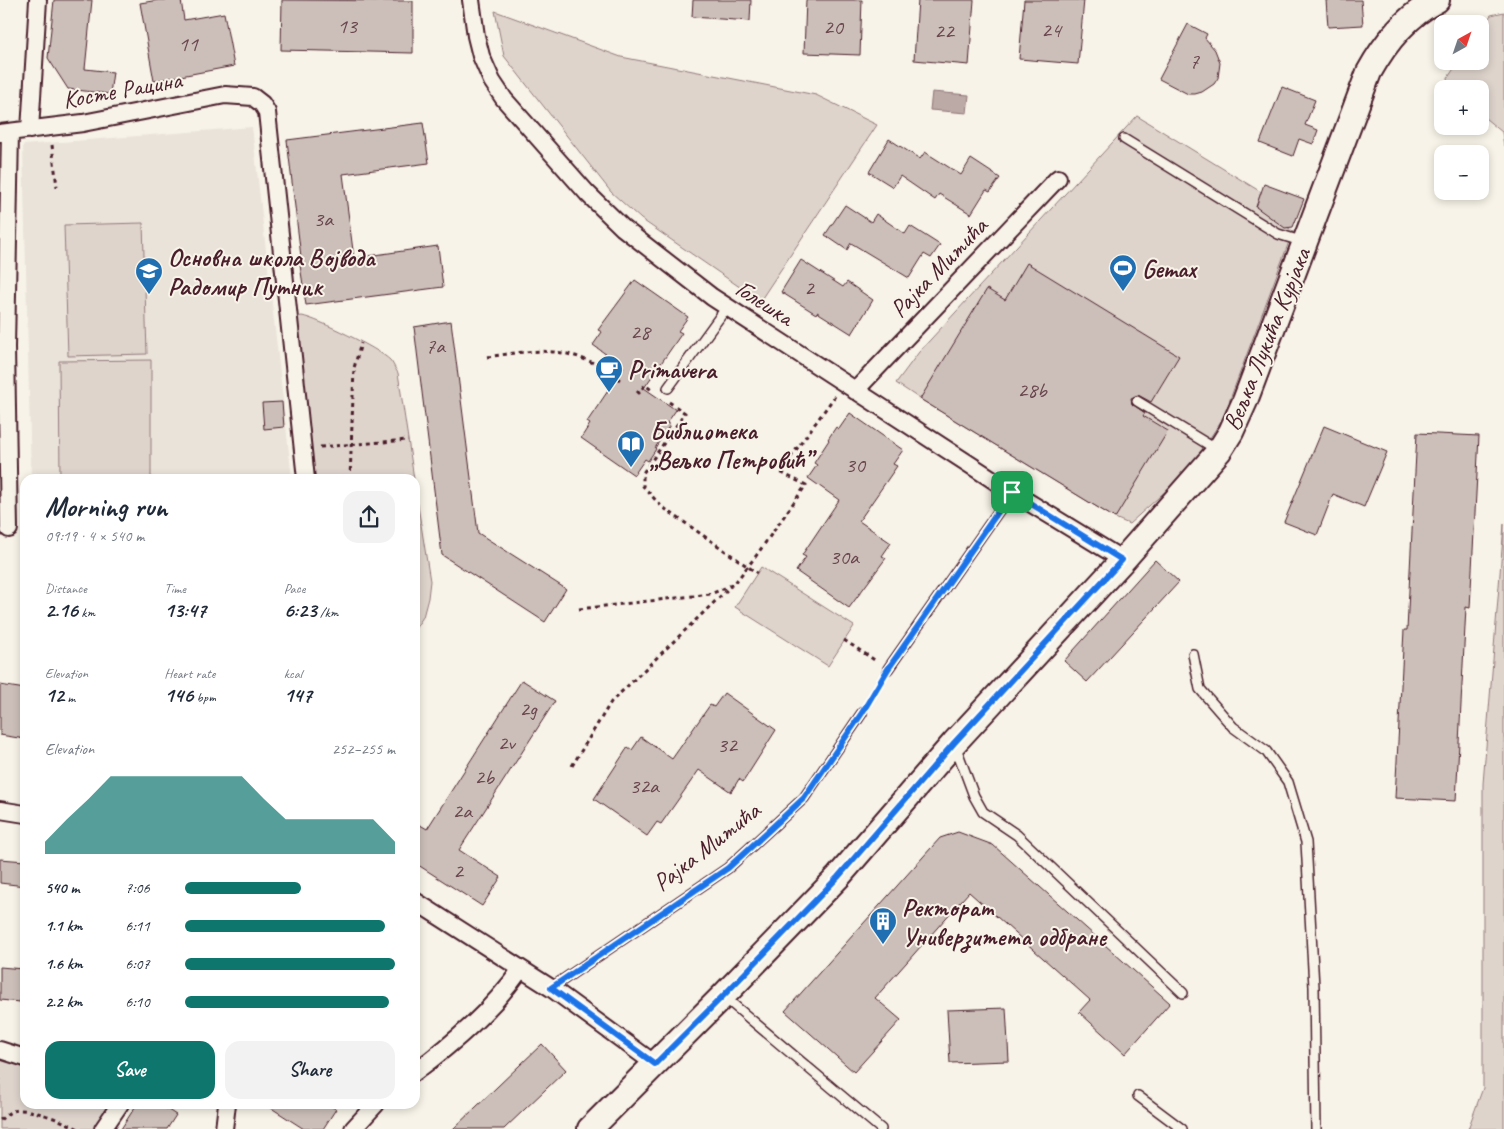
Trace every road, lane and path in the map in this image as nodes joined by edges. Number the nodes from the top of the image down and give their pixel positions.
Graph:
1 (38, 0) edge
2 (471, 0) edge
3 (1437, 0) edge
4 (55, 127) junction
5 (30, 130) junction
6 (5, 132) edge
7 (1124, 139) dead end
8 (1058, 178) dead end
9 (57, 187) dead end
10 (1304, 242) junction
11 (727, 307) junction
12 (361, 343) dead end
13 (3, 347) edge
14 (487, 357) dead end
15 (620, 380) dead end
16 (849, 387) junction
17 (668, 388) joint
18 (637, 392) dead end
19 (661, 397) dead end
20 (1137, 401) dead end
21 (408, 440) dead end
22 (350, 444) junction
23 (304, 448) junction
24 (1219, 451) junction
25 (306, 474) edge
26 (350, 474) edge
27 (1012, 492) junction
28 (9, 529) dead end
29 (1122, 560) junction
30 (748, 568) junction
31 (757, 574) dead end
32 (734, 584) junction
33 (579, 609) dead end
34 (844, 640) dead end
35 (1193, 654) dead end
36 (888, 669) junction
37 (862, 713) joint
38 (954, 743) junction
39 (572, 766) dead end
40 (0, 810) edge
41 (20, 813) edge
42 (420, 904) edge
43 (521, 969) junction
44 (551, 988) junction
45 (1183, 993) dead end
46 (723, 996) junction
47 (0, 1050) edge
48 (20, 1056) edge
49 (655, 1064) junction
50 (420, 1068) edge
51 (1138, 1096) dead end
52 (117, 1109) edge
53 (226, 1109) edge
54 (371, 1109) edge
55 (0, 1120) edge
56 (78, 1129) edge
57 (103, 1129) edge
58 (224, 1129) edge
59 (353, 1129) edge
60 (590, 1129) edge
61 (881, 1129) edge
62 (1182, 1129) edge
63 (1316, 1129) edge

1 - 5 street
2 - 11 street, Голешка
3 - 10 street, Вељка Лукића Курјака
4 - 5 street, Косте Рацина
4 - 9 path
4 - 23 street, Косте Рацина
5 - 6 street, Косте Рацина
6 - 13 street
7 - 10 lane
8 - 16 street, Рајка Митића
10 - 24 street, Вељка Лукића Курјака
11 - 16 street, Голешка
11 - 17 lane
12 - 22 path
13 - 28 street
14 - 15 path
16 - 27 street, Голешка
16 - 30 path
17 - 18 path
19 - 30 path
20 - 24 lane
21 - 22 path
22 - 23 path
22 - 26 path
23 - 25 street
24 - 29 street, Вељка Лукића Курјака
27 - 29 street, Голешка
27 - 36 lane
29 - 38 street, Вељка Лукића Курјака
30 - 31 path
30 - 32 path
32 - 33 path
32 - 39 path
34 - 36 path
35 - 63 lane
36 - 37 path
37 - 44 lane, Рајка Митића
38 - 45 lane
38 - 46 street, Вељка Лукића Курјака
40 - 41 street
42 - 43 street
43 - 44 street
43 - 50 street
44 - 49 street
46 - 49 street, Вељка Лукића Курјака
46 - 61 lane
47 - 48 street
49 - 60 street, Вељка Лукића Курјака
51 - 62 lane
52 - 57 street
53 - 58 street
54 - 59 street
55 - 56 path

